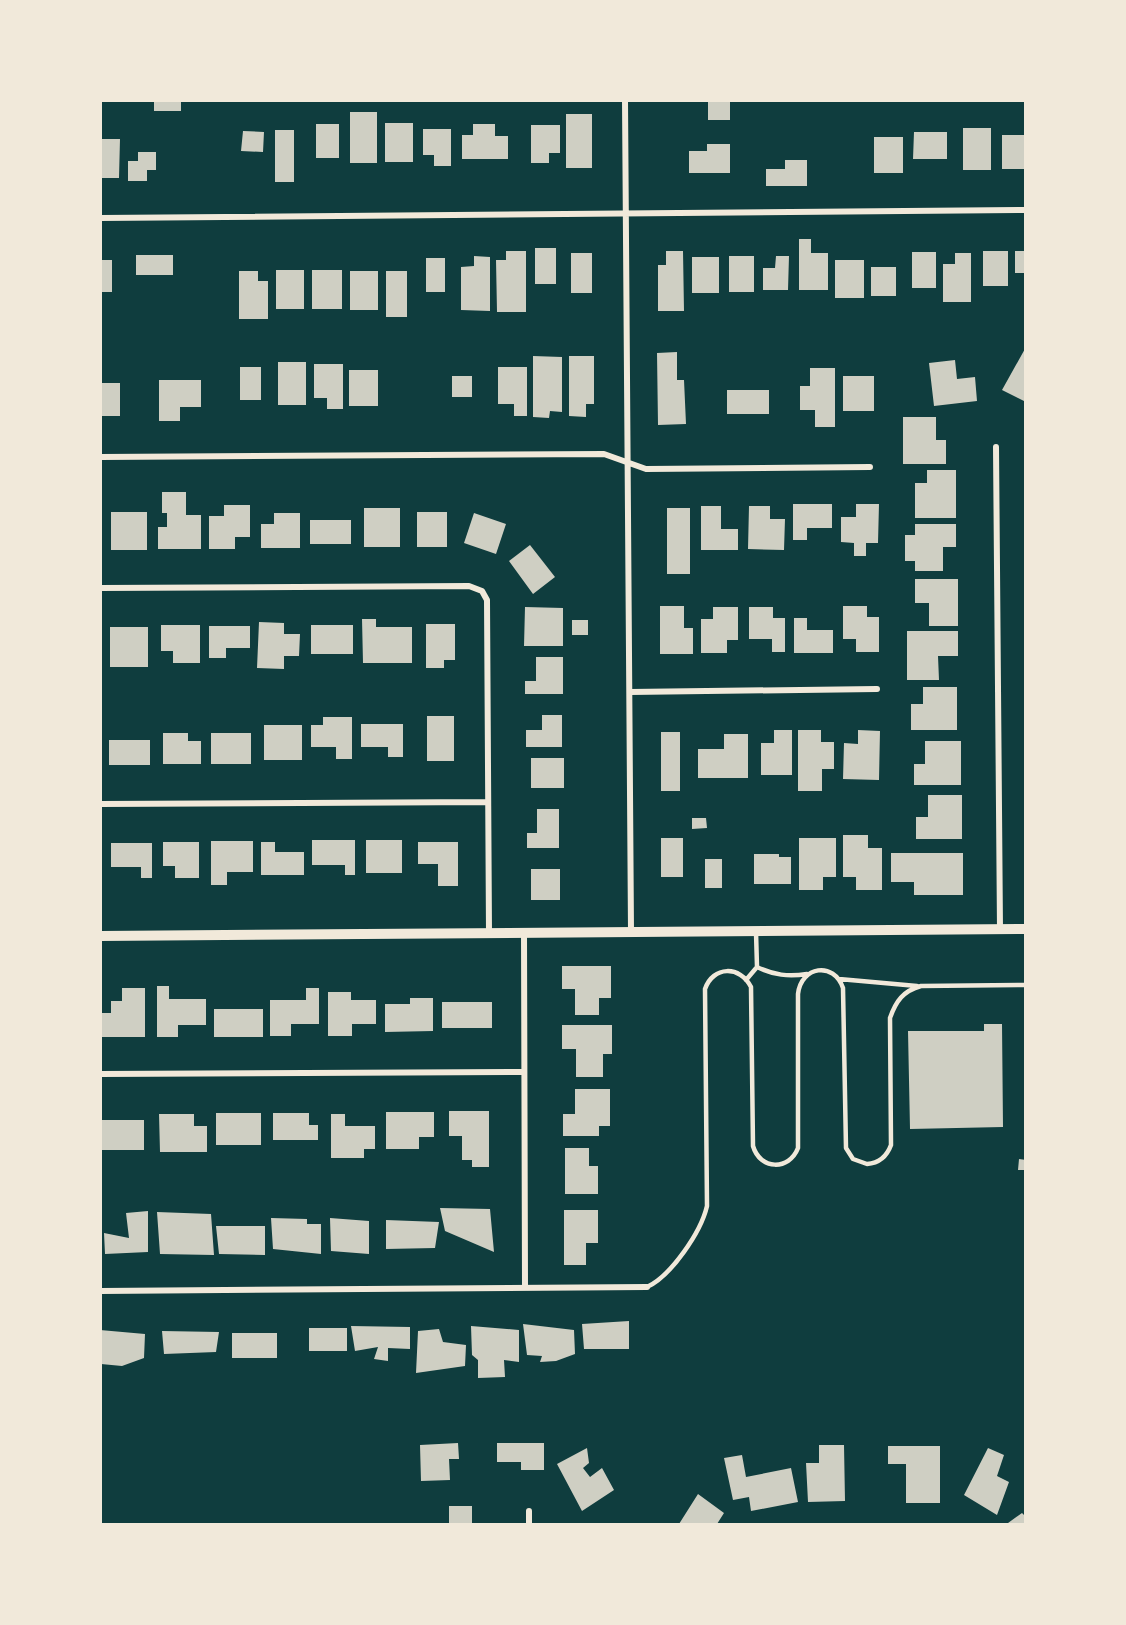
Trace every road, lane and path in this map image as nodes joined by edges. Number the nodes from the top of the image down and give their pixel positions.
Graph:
1 (625, 100) edge
2 (1026, 210) edge
3 (625, 214) junction
4 (100, 218) edge
5 (996, 447) dead end
6 (100, 457) edge
7 (627, 461) junction
8 (870, 467) dead end
9 (100, 588) edge
10 (877, 689) dead end
11 (630, 692) junction
12 (488, 802) junction
13 (100, 804) edge
14 (1000, 929) junction
15 (1026, 929) edge
16 (756, 930) junction
17 (631, 931) junction
18 (489, 932) junction
19 (524, 932) junction
20 (100, 936) edge
21 (757, 967) junction
22 (808, 974) junction
23 (839, 979) junction
24 (746, 980) junction
25 (1026, 985) edge
26 (921, 986) junction
27 (524, 1072) junction
28 (100, 1074) edge
29 (525, 1287) junction
30 (647, 1287) joint
31 (100, 1291) edge
32 (529, 1511) dead end
33 (529, 1524) edge

1 - 3 street
2 - 3 street
3 - 4 street
3 - 7 street
5 - 14 street
6 - 7 street
7 - 8 street
7 - 11 street
9 - 12 street
10 - 11 street
11 - 17 street
12 - 13 street
12 - 18 street
14 - 15 street
14 - 16 street
16 - 17 street
16 - 21 lane
17 - 19 street
18 - 19 street
18 - 20 street
19 - 27 street
21 - 22 lane
21 - 24 lane
22 - 23 lane
22 - 24 lane
23 - 26 lane
23 - 26 lane
24 - 30 lane
25 - 26 lane
27 - 28 street
27 - 29 street
29 - 30 street
29 - 31 street
32 - 33 street

